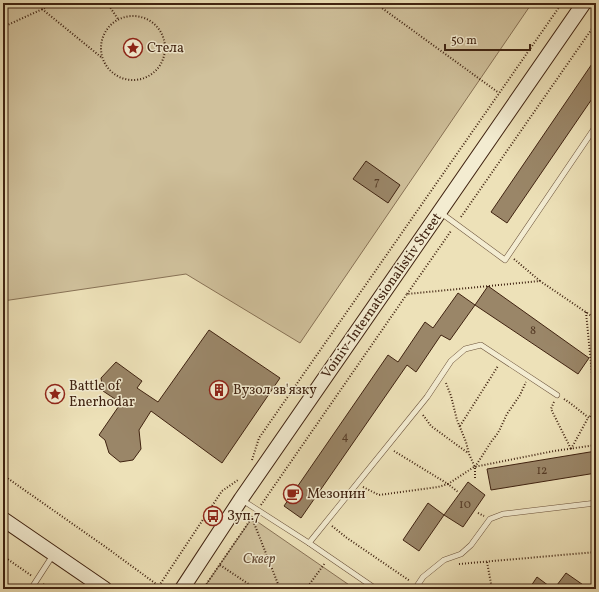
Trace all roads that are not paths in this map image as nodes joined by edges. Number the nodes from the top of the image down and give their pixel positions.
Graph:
1 (584, 3) edge
2 (596, 126) edge
3 (440, 212) junction
4 (557, 395) road end
5 (241, 500) junction
6 (596, 503) edge
7 (3, 519) edge
8 (309, 543) junction
9 (54, 554) junction
10 (416, 587) edge
11 (30, 589) edge
12 (105, 589) edge
13 (182, 589) edge
14 (376, 589) edge

1 - 3 street, Voiniv-Internatsionalistiv Street
2 - 3 lane
3 - 5 street, Voiniv-Internatsionalistiv Street
4 - 8 lane
5 - 8 lane
5 - 13 street, Voiniv-Internatsionalistiv Street
6 - 10 lane
7 - 9 street
8 - 14 lane
9 - 11 lane
9 - 12 street

